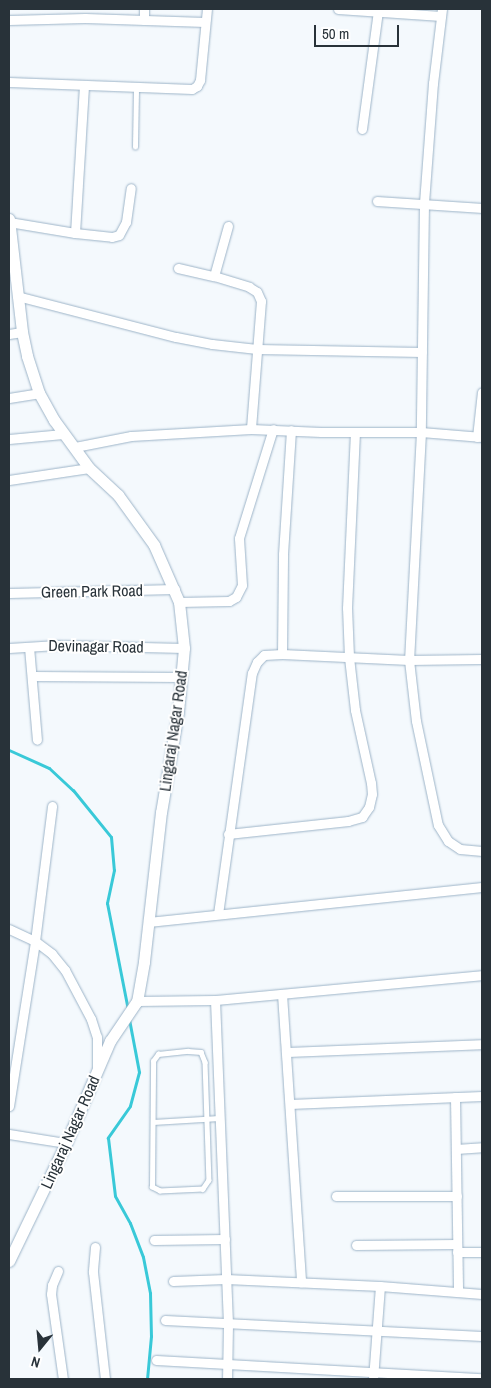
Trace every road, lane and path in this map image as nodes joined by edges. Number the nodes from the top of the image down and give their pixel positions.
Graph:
1 (144, 9) edge
2 (207, 9) edge
3 (338, 9) edge
4 (378, 10) junction
5 (442, 12) edge
6 (85, 13) edge
7 (9, 20) edge
8 (144, 20) junction
9 (205, 22) junction
10 (9, 82) edge
11 (84, 85) junction
12 (136, 87) junction
13 (362, 129) dead end
14 (135, 147) dead end
15 (131, 188) dead end
16 (377, 201) dead end
17 (424, 203) junction
18 (482, 208) edge
19 (9, 220) edge
20 (228, 226) dead end
21 (75, 233) junction
22 (11, 262) edge
23 (178, 268) dead end
24 (214, 276) junction
25 (17, 296) junction
26 (22, 332) junction
27 (9, 334) edge
28 (257, 349) junction
29 (422, 352) junction
30 (482, 392) edge
31 (39, 393) junction
32 (9, 398) edge
33 (251, 428) junction
34 (273, 429) junction
35 (290, 430) junction
36 (355, 432) junction
37 (421, 432) junction
38 (63, 434) junction
39 (480, 437) edge
40 (9, 439) edge
41 (76, 448) junction
42 (89, 468) junction
43 (9, 480) edge
44 (175, 589) junction
45 (9, 594) edge
46 (180, 602) junction
47 (29, 646) junction
48 (9, 648) edge
49 (184, 648) junction
50 (282, 654) junction
51 (349, 657) junction
52 (482, 659) edge
53 (409, 660) junction
54 (32, 676) junction
55 (181, 677) junction
56 (37, 740) dead end
57 (52, 806) dead end
58 (228, 834) junction
59 (482, 851) edge
60 (482, 887) edge
61 (218, 914) junction
62 (148, 922) junction
63 (9, 929) edge
64 (35, 941) junction
65 (482, 975) edge
66 (282, 994) junction
67 (215, 1000) junction
68 (134, 1005) junction
69 (482, 1044) edge
70 (286, 1052) junction
71 (97, 1071) junction
72 (482, 1096) edge
73 (455, 1097) junction
74 (290, 1104) junction
75 (9, 1106) edge
76 (219, 1118) junction
77 (207, 1119) junction
78 (153, 1122) junction
79 (9, 1134) edge
80 (66, 1143) junction
81 (482, 1147) edge
82 (456, 1149) junction
83 (336, 1196) dead end
84 (457, 1196) junction
85 (225, 1239) junction
86 (154, 1240) dead end
87 (356, 1245) dead end
88 (95, 1247) dead end
89 (457, 1248) junction
90 (482, 1252) edge
91 (9, 1260) edge
92 (58, 1270) dead end
93 (226, 1279) junction
94 (173, 1281) dead end
95 (301, 1282) junction
96 (380, 1286) junction
97 (458, 1292) junction
98 (482, 1294) edge
99 (165, 1320) dead end
100 (228, 1324) junction
101 (377, 1330) junction
102 (482, 1336) edge
103 (156, 1360) dead end
104 (228, 1363) junction
105 (374, 1375) edge
106 (482, 1378) edge
107 (62, 1379) edge
108 (106, 1379) edge
109 (227, 1379) edge

1 - 8 street
2 - 9 street
3 - 4 street
4 - 5 street
4 - 13 street
5 - 17 street
6 - 7 street
6 - 8 street
8 - 9 street
9 - 12 street
10 - 11 street
11 - 12 street
11 - 21 street
12 - 14 lane
15 - 21 street
16 - 17 street
17 - 18 street
17 - 29 street
19 - 21 street
19 - 22 street, Lingaraj Nagar Road
20 - 24 street
22 - 25 street, Lingaraj Nagar Road
23 - 24 street
24 - 28 street
25 - 26 street, Lingaraj Nagar Road
25 - 28 street
26 - 27 street
26 - 31 street, Lingaraj Nagar Road
28 - 29 street
28 - 33 street
29 - 37 street
30 - 39 street
31 - 32 street
31 - 38 street, Lingaraj Nagar Road
33 - 34 street
33 - 41 street
34 - 35 street
34 - 46 street
35 - 36 street
35 - 50 street
36 - 37 street
36 - 51 street
37 - 39 street
37 - 53 street
38 - 40 street
38 - 41 street, Lingaraj Nagar Road
41 - 42 street, Lingaraj Nagar Road
42 - 43 street
42 - 44 street, Lingaraj Nagar Road
44 - 45 street, Green Park Road
44 - 46 street, Lingaraj Nagar Road
46 - 49 street, Lingaraj Nagar Road
47 - 48 street, Devinagar Road
47 - 49 street, Devinagar Road
47 - 54 street
49 - 55 street, Lingaraj Nagar Road
50 - 51 street
50 - 58 street
51 - 53 street
51 - 58 street
52 - 53 street
53 - 59 street
54 - 55 street
54 - 56 street
55 - 62 street, Lingaraj Nagar Road
57 - 64 street
58 - 61 street
60 - 61 street
61 - 62 street
62 - 68 street, Lingaraj Nagar Road
63 - 64 street
64 - 71 street
64 - 75 street
65 - 66 street
66 - 67 street
66 - 70 street
67 - 68 street
67 - 76 street
68 - 71 street, Lingaraj Nagar Road
69 - 70 street
70 - 74 street
71 - 80 street, Lingaraj Nagar Road
72 - 73 street
73 - 74 street
73 - 82 street
74 - 95 street
76 - 77 lane
76 - 85 street
77 - 78 lane
77 - 78 lane
77 - 78 lane
79 - 80 street
80 - 91 street, Lingaraj Nagar Road
81 - 82 street
82 - 84 street
83 - 84 street
84 - 89 street
85 - 86 street
85 - 93 street
87 - 89 street
88 - 108 street
89 - 90 street
89 - 97 street
92 - 107 street
93 - 94 street
93 - 95 street
93 - 100 street
95 - 96 street
96 - 97 street
96 - 101 street
97 - 98 street
99 - 100 street
100 - 101 street
100 - 104 street
101 - 102 street
101 - 105 street
103 - 104 street
104 - 105 street
104 - 109 street
105 - 106 street

